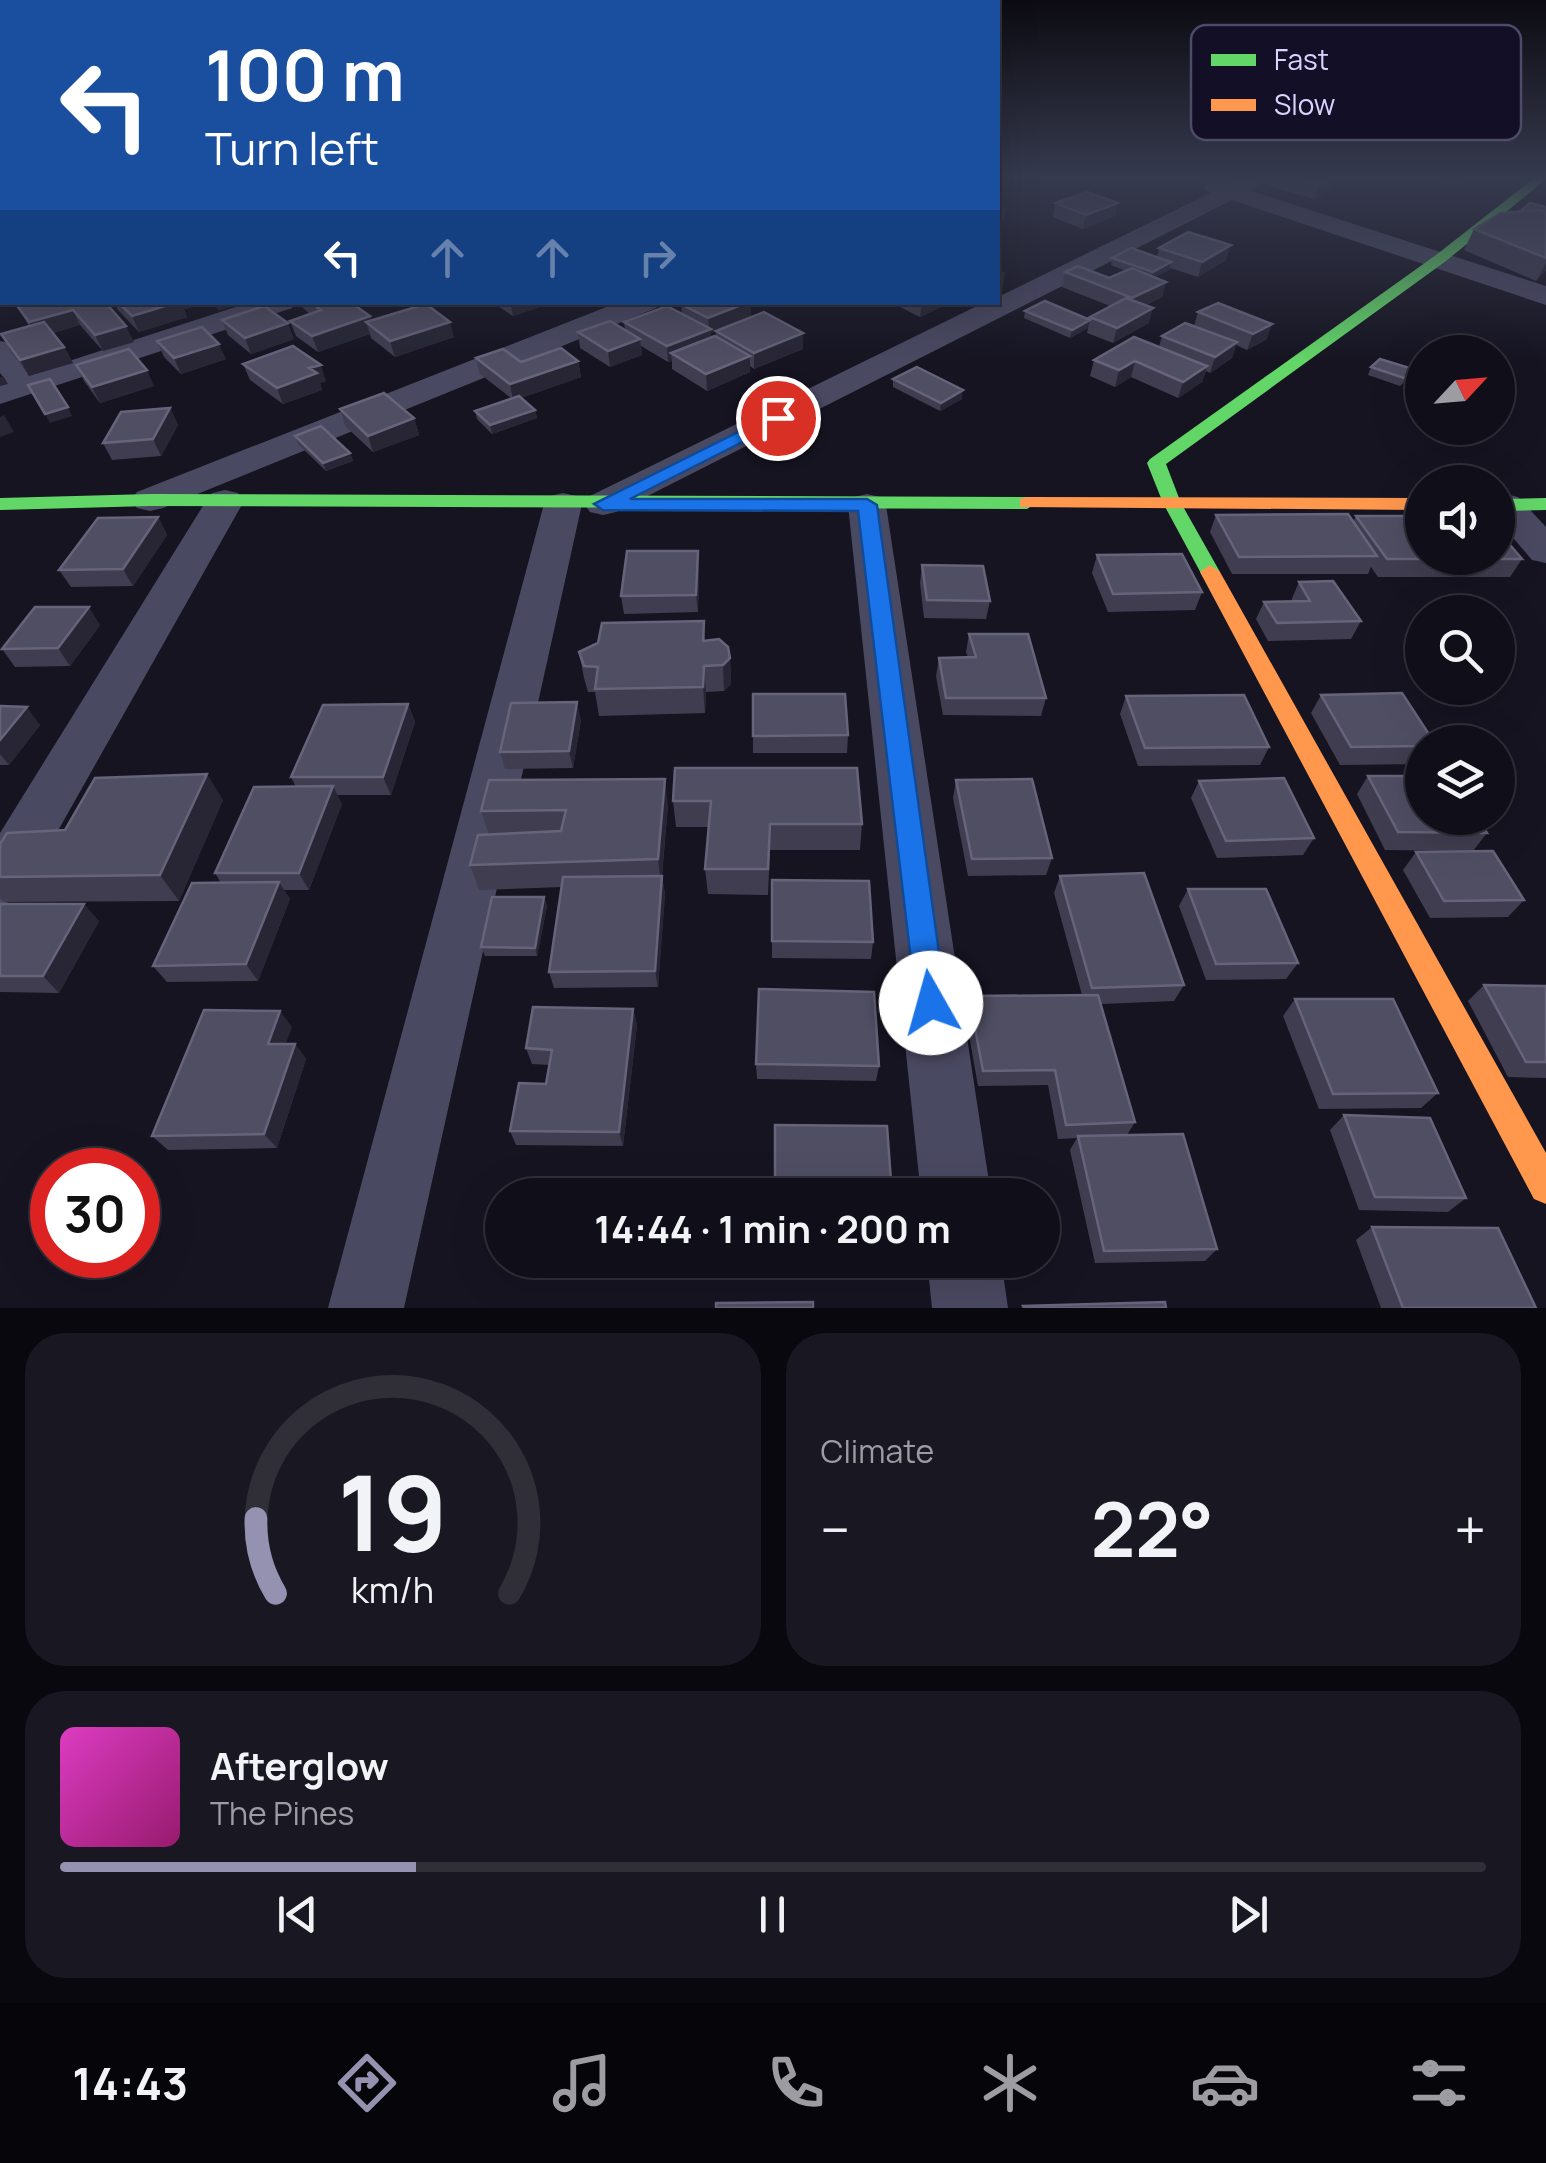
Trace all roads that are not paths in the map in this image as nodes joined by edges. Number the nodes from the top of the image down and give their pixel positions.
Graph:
1 (1132, 240) edge
2 (1392, 240) edge
3 (1464, 240) edge
4 (1441, 258) junction
5 (1546, 296) edge
6 (1000, 303) edge
7 (273, 305) edge
8 (638, 305) edge
9 (997, 305) edge
10 (0, 350) edge
11 (13, 390) edge
12 (150, 500) junction
13 (225, 501) junction
14 (1172, 503) junction
15 (0, 504) edge
16 (583, 504) junction
17 (1405, 504) edge
18 (1546, 504) edge
19 (867, 505) junction
20 (1515, 505) edge
21 (1515, 519) edge
22 (1546, 551) edge
23 (0, 881) edge
24 (954, 1178) edge
25 (1546, 1186) edge
26 (966, 1278) edge
27 (366, 1308) edge
28 (970, 1308) edge

1 - 6 street
2 - 4 street
3 - 4 street
4 - 5 street
4 - 14 street
7 - 11 street
8 - 12 street
9 - 16 street
10 - 11 street
12 - 13 street
12 - 15 street
13 - 16 street
13 - 23 street
14 - 17 street
14 - 19 street
14 - 25 street
16 - 19 street
16 - 27 street
18 - 20 street
19 - 24 street
21 - 22 street
26 - 28 street

